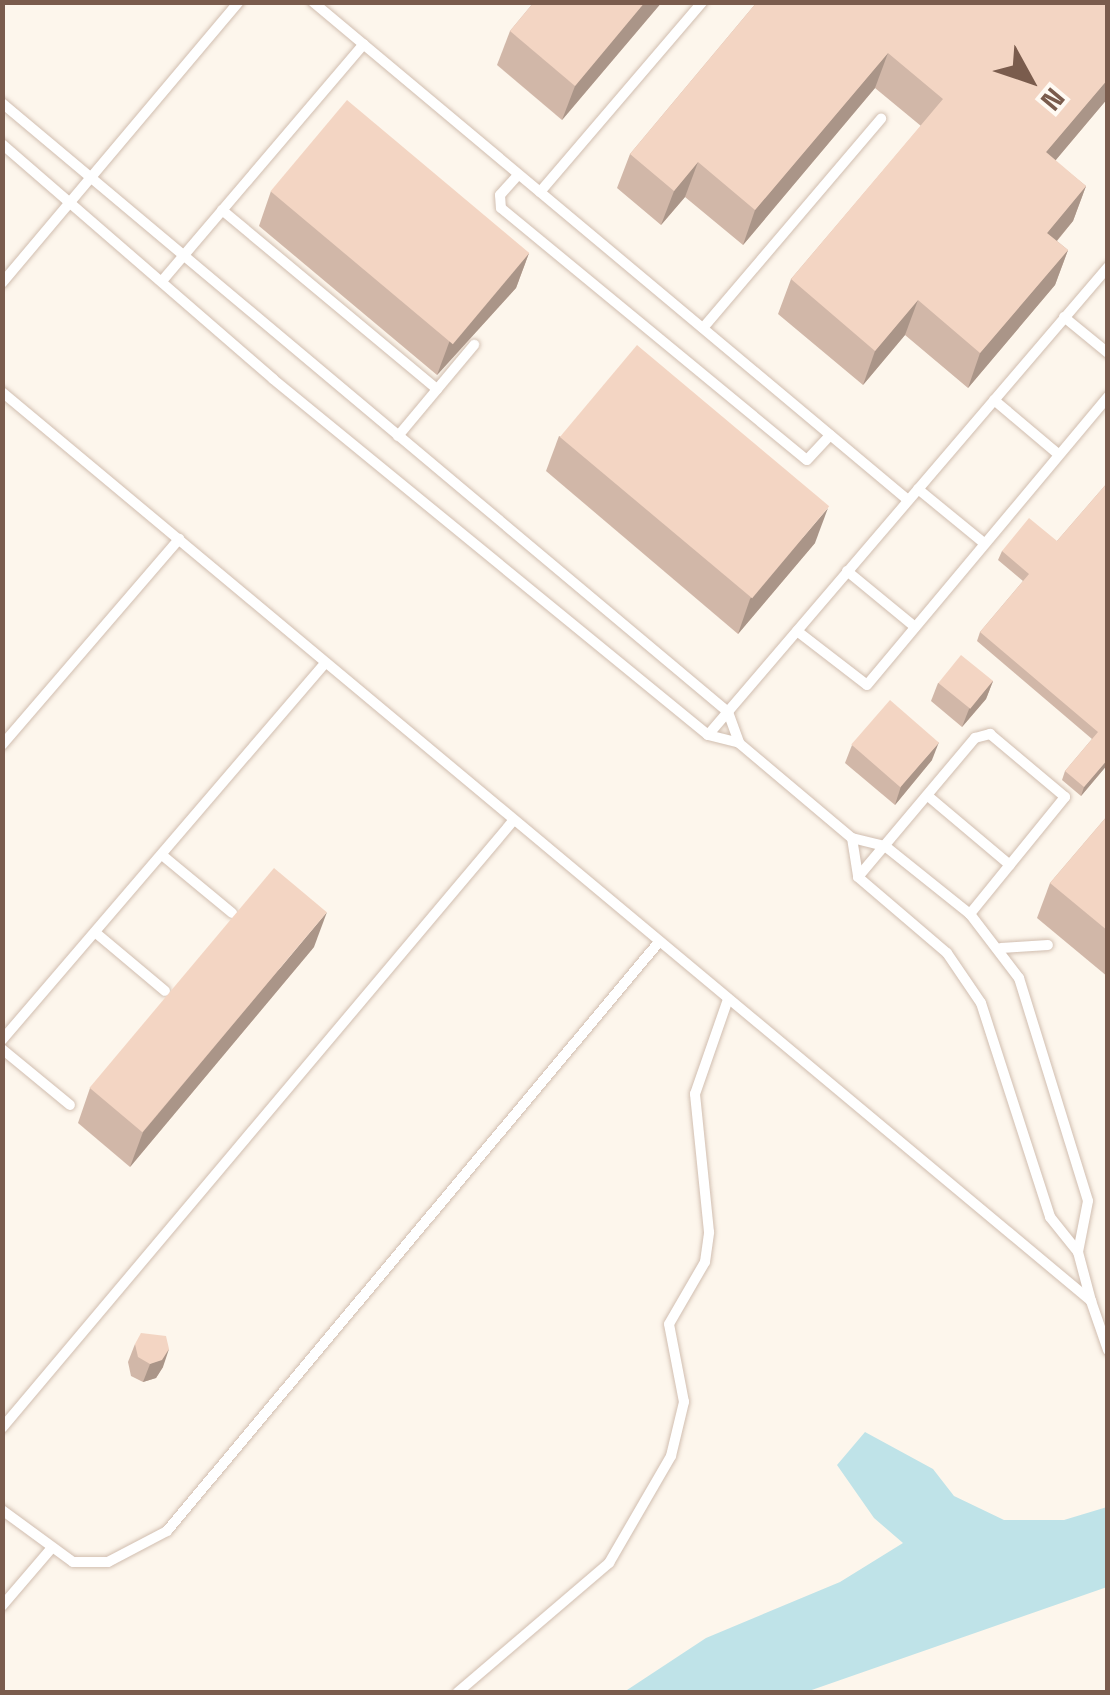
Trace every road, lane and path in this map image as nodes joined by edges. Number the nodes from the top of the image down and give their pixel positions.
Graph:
1 (240, 2) edge
2 (313, 2) edge
3 (702, 2) edge
4 (364, 44) junction
5 (2, 104) edge
6 (881, 119) dead end
7 (2, 144) edge
8 (518, 175) junction
9 (90, 176) junction
10 (540, 192) junction
11 (70, 200) junction
12 (222, 210) junction
13 (185, 255) junction
14 (1108, 267) edge
15 (162, 281) junction
16 (2, 283) edge
17 (1064, 318) junction
18 (703, 328) junction
19 (474, 345) dead end
20 (1108, 353) edge
21 (437, 389) junction
22 (2, 392) edge
23 (1108, 397) edge
24 (994, 400) junction
25 (830, 435) junction
26 (398, 436) junction
27 (1058, 453) junction
28 (918, 489) junction
29 (908, 500) junction
30 (179, 538) junction
31 (984, 543) junction
32 (847, 571) junction
33 (914, 626) junction
34 (796, 631) junction
35 (326, 663) junction
36 (728, 712) junction
37 (708, 735) junction
38 (739, 743) junction
39 (2, 746) edge
40 (928, 796) junction
41 (513, 821) junction
42 (852, 838) junction
43 (885, 846) junction
44 (162, 855) junction
45 (1010, 866) junction
46 (858, 877) junction
47 (232, 913) edge
48 (970, 914) junction
49 (96, 933) junction
50 (659, 942) junction
51 (1048, 945) dead end
52 (1001, 948) junction
53 (165, 991) edge
54 (728, 999) junction
55 (2, 1040) edge
56 (2, 1049) edge
57 (70, 1106) dead end
58 (1078, 1252) junction
59 (1091, 1301) junction
60 (1108, 1350) edge
61 (2, 1428) edge
62 (2, 1510) edge
63 (50, 1550) junction
64 (2, 1606) edge
65 (458, 1692) edge

1 - 9 lane
2 - 4 lane
3 - 10 lane
4 - 8 lane
4 - 12 lane
5 - 9 lane
6 - 18 lane
7 - 11 lane
8 - 10 lane
8 - 25 lane
9 - 11 lane
9 - 13 lane
10 - 18 lane
11 - 15 lane
11 - 16 lane
12 - 13 lane
12 - 21 lane
13 - 15 lane
13 - 26 lane
14 - 17 lane
15 - 37 lane
17 - 20 lane
17 - 24 lane
18 - 25 lane
19 - 21 lane
21 - 26 lane
22 - 30 lane
23 - 27 lane
24 - 27 lane
24 - 28 lane
25 - 29 lane
26 - 36 lane
27 - 31 lane
28 - 29 lane
28 - 31 lane
29 - 32 lane
30 - 35 lane
30 - 39 lane
31 - 33 lane
32 - 33 lane
32 - 34 lane
33 - 34 lane
34 - 36 lane
35 - 41 lane
35 - 44 lane
36 - 37 lane
36 - 38 lane
37 - 38 lane
38 - 42 lane
40 - 43 lane
40 - 45 lane
40 - 45 lane
41 - 50 lane
41 - 61 lane
42 - 43 lane
42 - 46 lane
43 - 46 lane
43 - 48 lane
44 - 47 lane
44 - 49 lane
45 - 48 lane
46 - 58 lane
48 - 52 lane
49 - 53 lane
49 - 55 lane
50 - 54 lane
50 - 63 lane
51 - 52 lane
52 - 58 lane
54 - 59 lane
54 - 65 lane
56 - 57 lane
58 - 59 lane
59 - 60 lane
62 - 63 lane
63 - 64 lane

